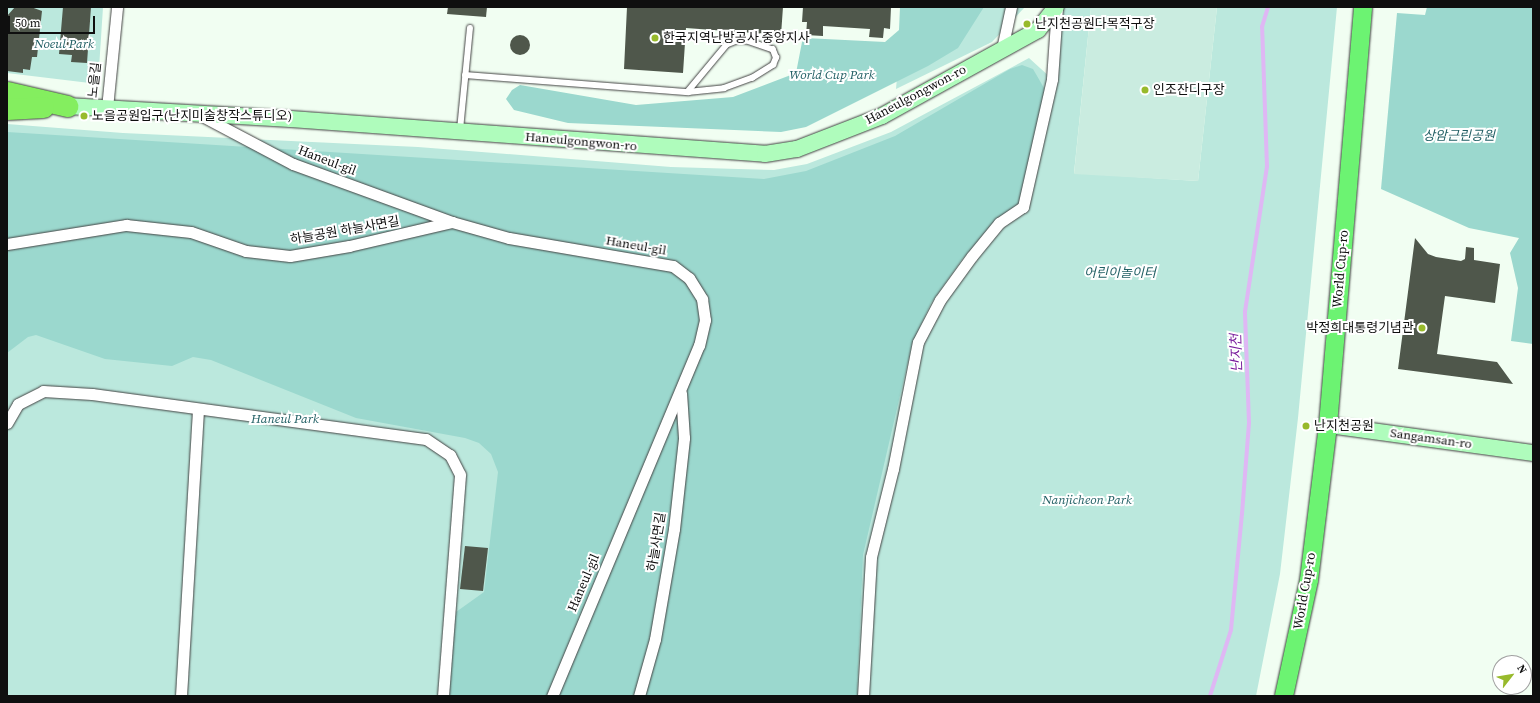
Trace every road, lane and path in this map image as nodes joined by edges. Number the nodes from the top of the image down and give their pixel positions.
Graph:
1 (117, 7) edge
2 (1011, 7) edge
3 (1056, 7) edge
4 (1363, 7) edge
5 (470, 28) dead end
6 (1002, 49) junction
7 (465, 75) junction
8 (7, 92) edge
9 (688, 92) junction
10 (67, 106) junction
11 (107, 108) junction
12 (7, 109) edge
13 (196, 113) junction
14 (460, 132) junction
15 (452, 222) junction
16 (7, 244) edge
17 (681, 390) junction
18 (198, 410) junction
19 (7, 423) edge
20 (1328, 426) junction
21 (1533, 453) edge
22 (181, 696) edge
23 (443, 696) edge
24 (552, 696) edge
25 (638, 696) edge
26 (862, 696) edge
27 (1284, 696) edge

1 - 11 street, 노을길
2 - 6 street
3 - 6 street, Haneulgongwon-ro
3 - 26 street
4 - 20 main road, World Cup-ro
5 - 7 lane
6 - 14 street, Haneulgongwon-ro
7 - 9 lane
7 - 14 lane
8 - 10 highway
9 - 9 lane
10 - 11 street, Haneulgongwon-ro
10 - 12 highway
11 - 13 street, Haneulgongwon-ro
13 - 14 street, Haneulgongwon-ro
13 - 15 street, Haneul-gil
15 - 16 street, 하늘공원 하늘사면길
15 - 17 street, Haneul-gil
17 - 24 street, Haneul-gil
17 - 25 street, 하늘사면길
18 - 19 street
18 - 22 street
18 - 23 street
20 - 21 street, Sangamsan-ro
20 - 27 main road, World Cup-ro

